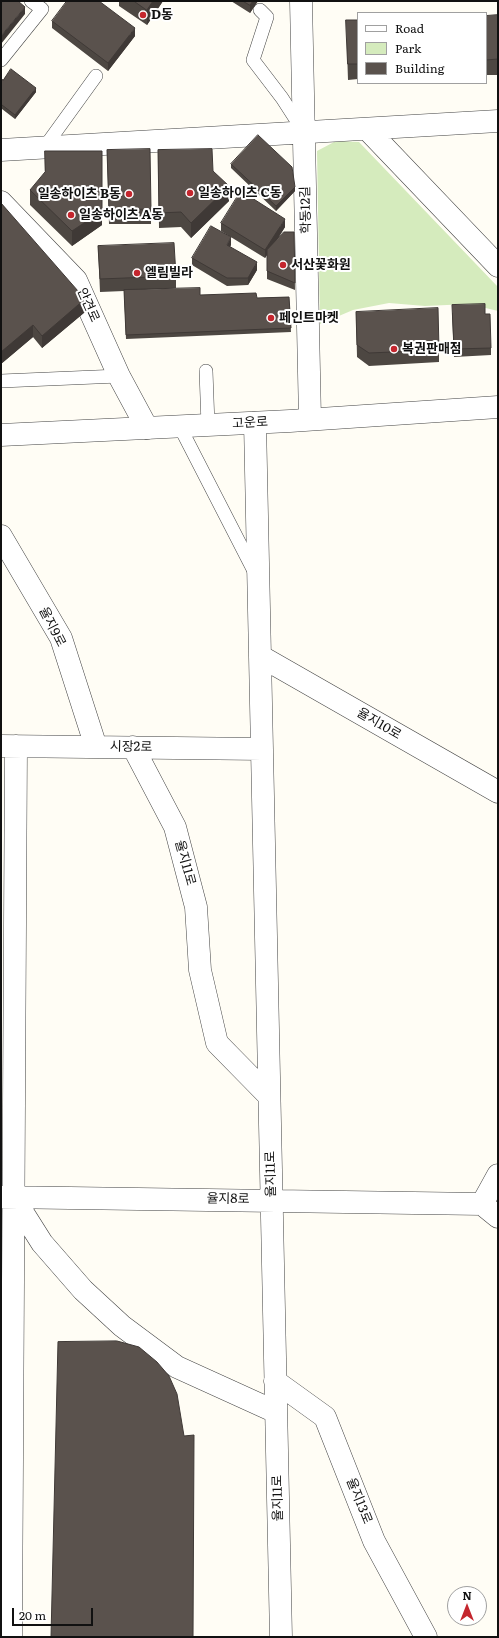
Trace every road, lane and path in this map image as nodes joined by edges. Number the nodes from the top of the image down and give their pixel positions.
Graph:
1 (31, 1) edge
2 (301, 1) edge
3 (260, 10) dead end
4 (1, 60) edge
5 (96, 76) dead end
6 (498, 121) edge
7 (367, 129) junction
8 (304, 132) junction
9 (44, 148) junction
10 (1, 150) edge
11 (1, 202) edge
12 (498, 266) edge
13 (206, 371) dead end
14 (119, 376) junction
15 (1, 381) edge
16 (498, 407) edge
17 (310, 419) junction
18 (254, 422) junction
19 (208, 425) junction
20 (180, 427) junction
21 (147, 428) junction
22 (1, 436) edge
23 (1, 536) edge
24 (258, 578) junction
25 (260, 656) junction
26 (8, 746) edge
27 (96, 747) junction
28 (133, 747) junction
29 (262, 749) junction
30 (498, 792) edge
31 (269, 1096) junction
32 (498, 1175) edge
33 (7, 1197) edge
34 (272, 1200) junction
35 (482, 1204) junction
36 (498, 1217) edge
37 (275, 1381) junction
38 (276, 1412) junction
39 (11, 1637) edge
40 (280, 1637) edge
41 (426, 1637) edge

1 - 4 lane
2 - 8 street, 학동12길
3 - 8 lane
5 - 9 lane
6 - 7 street
7 - 8 street
7 - 12 street
8 - 9 street
8 - 17 street, 학동12길
9 - 10 street
11 - 14 street, 안견로
13 - 19 lane
14 - 15 lane
14 - 21 street, 안견로
16 - 17 street, 고운로
17 - 18 street, 고운로
18 - 19 street, 고운로
18 - 24 street
19 - 20 street, 고운로
20 - 21 street, 고운로
20 - 24 lane
21 - 22 street, 고운로
23 - 27 street, 율지9로
24 - 25 street
25 - 29 street
25 - 30 street, 율지10로
26 - 27 street, 시장2로
26 - 33 street
27 - 28 street, 시장2로
28 - 29 street, 시장2로
28 - 31 street, 율지11로
29 - 31 street
31 - 34 street, 율지11로
32 - 35 street
33 - 34 street, 율지8로
33 - 38 street
33 - 39 street
34 - 35 street, 율지8로
34 - 37 street, 율지11로
35 - 36 street
37 - 38 street, 율지11로
37 - 41 street, 율지13로
38 - 40 street, 율지11로

